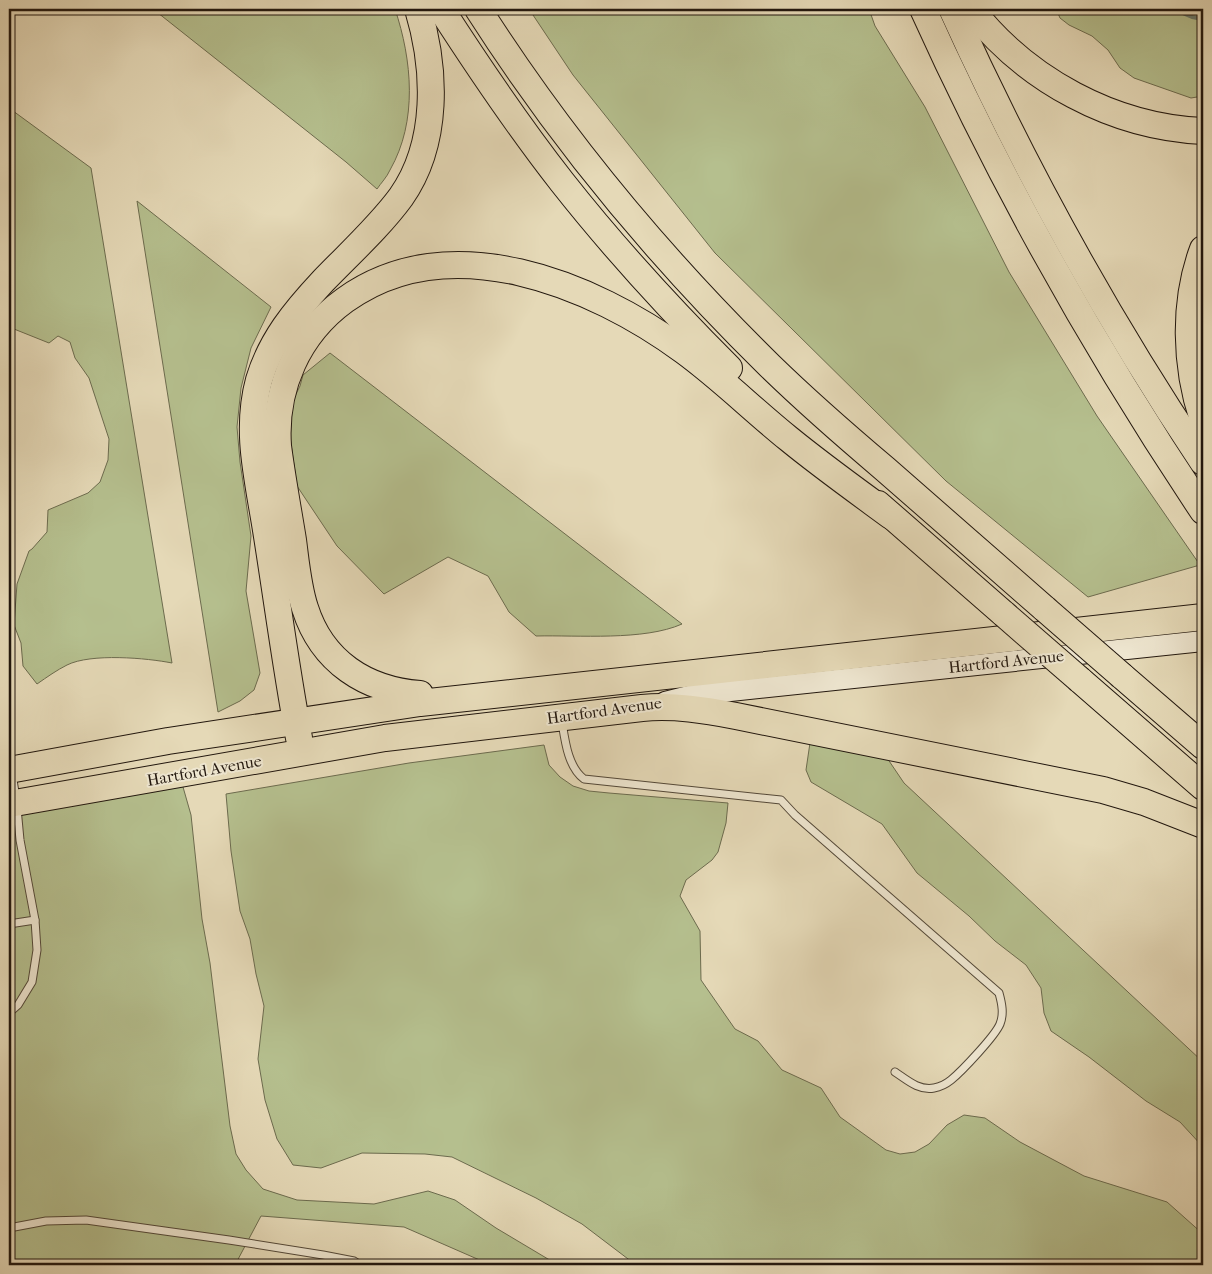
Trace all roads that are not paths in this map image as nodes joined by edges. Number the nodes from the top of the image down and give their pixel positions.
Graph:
1 (418, 9) edge
2 (441, 9) edge
3 (478, 9) edge
4 (923, 9) edge
5 (952, 9) edge
6 (971, 9) edge
7 (1203, 131) edge
8 (1203, 249) edge
9 (1203, 420) edge
10 (1203, 462) edge
11 (1203, 511) edge
12 (891, 516) junction
13 (1203, 617) edge
14 (1203, 641) edge
15 (488, 695) junction
16 (632, 709) junction
17 (562, 717) junction
18 (296, 722) junction
19 (1203, 746) edge
20 (301, 752) junction
21 (10, 767) edge
22 (1203, 787) edge
23 (13, 803) edge
24 (1203, 825) edge
25 (35, 920) junction
26 (9, 924) edge
27 (9, 1013) edge
28 (895, 1072) dead end
29 (9, 1228) edge
30 (360, 1265) edge

1 - 18 highway
2 - 12 highway
3 - 19 highway, bridge
4 - 11 highway
5 - 10 highway
6 - 7 highway
8 - 9 highway
12 - 15 highway
12 - 22 highway, bridge
13 - 15 highway, Hartford Avenue
14 - 16 main road, Hartford Avenue
15 - 18 highway, Hartford Avenue
16 - 17 highway, Hartford Avenue
16 - 24 highway
17 - 20 highway, Hartford Avenue
17 - 28 lane
18 - 20 highway
18 - 21 highway, Hartford Avenue
20 - 23 highway, Hartford Avenue
21 - 23 lane
23 - 25 lane
25 - 26 lane
25 - 27 lane
29 - 30 lane

